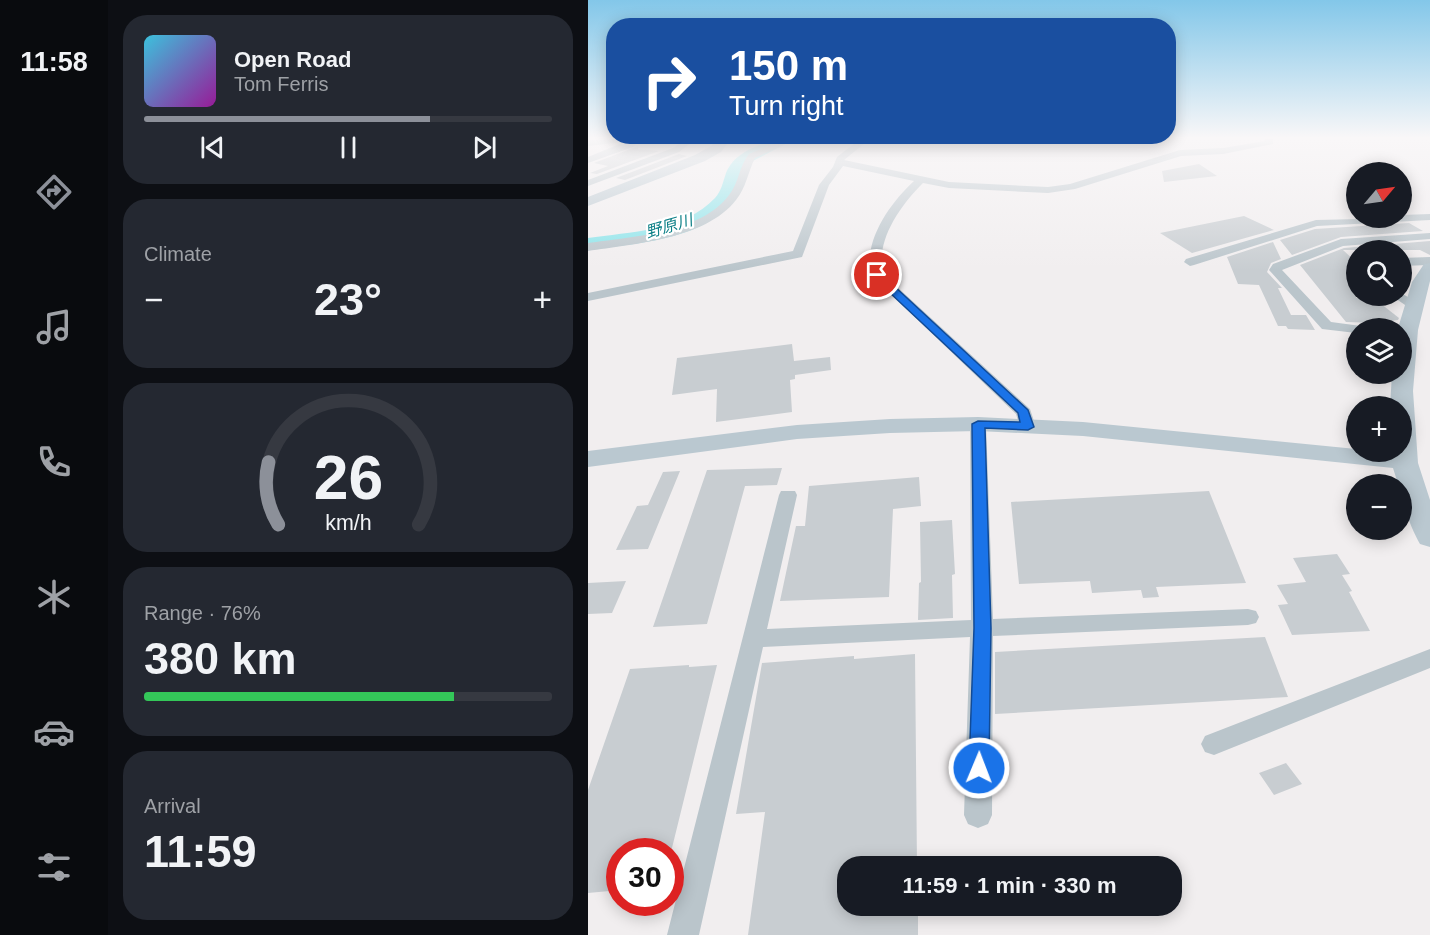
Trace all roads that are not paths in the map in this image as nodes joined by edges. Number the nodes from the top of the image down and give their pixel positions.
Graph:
1 (637, 183) edge
2 (740, 183) edge
3 (826, 183) edge
4 (917, 183) edge
5 (938, 183) edge
6 (1085, 183) edge
7 (588, 202) edge
8 (1430, 217) edge
9 (1412, 218) edge
10 (1412, 220) edge
11 (1346, 221) edge
12 (1430, 234) edge
13 (1341, 243) junction
14 (588, 247) edge
15 (1346, 247) edge
16 (1430, 261) edge
17 (1190, 262) dead end
18 (1412, 262) edge
19 (1430, 268) edge
20 (1412, 291) edge
21 (588, 297) edge
22 (1346, 328) edge
23 (978, 424) junction
24 (1028, 427) junction
25 (1346, 455) edge
26 (588, 459) edge
27 (1405, 462) edge
28 (788, 495) dead end
29 (1430, 537) edge
30 (1248, 617) dead end
31 (982, 628) junction
32 (753, 639) junction
33 (1430, 658) edge
34 (1214, 744) dead end
35 (978, 815) dead end
36 (683, 935) edge

1 - 7 street
2 - 14 street
3 - 21 street
4 - 24 street
5 - 6 street
8 - 9 street
10 - 12 street
11 - 17 street
12 - 13 street
13 - 15 street
13 - 22 street
16 - 18 street
19 - 20 street
23 - 24 street
23 - 26 street
23 - 31 street
24 - 25 street
27 - 29 street
28 - 32 street
30 - 31 street
31 - 32 street
31 - 35 street
32 - 36 street
33 - 34 street

